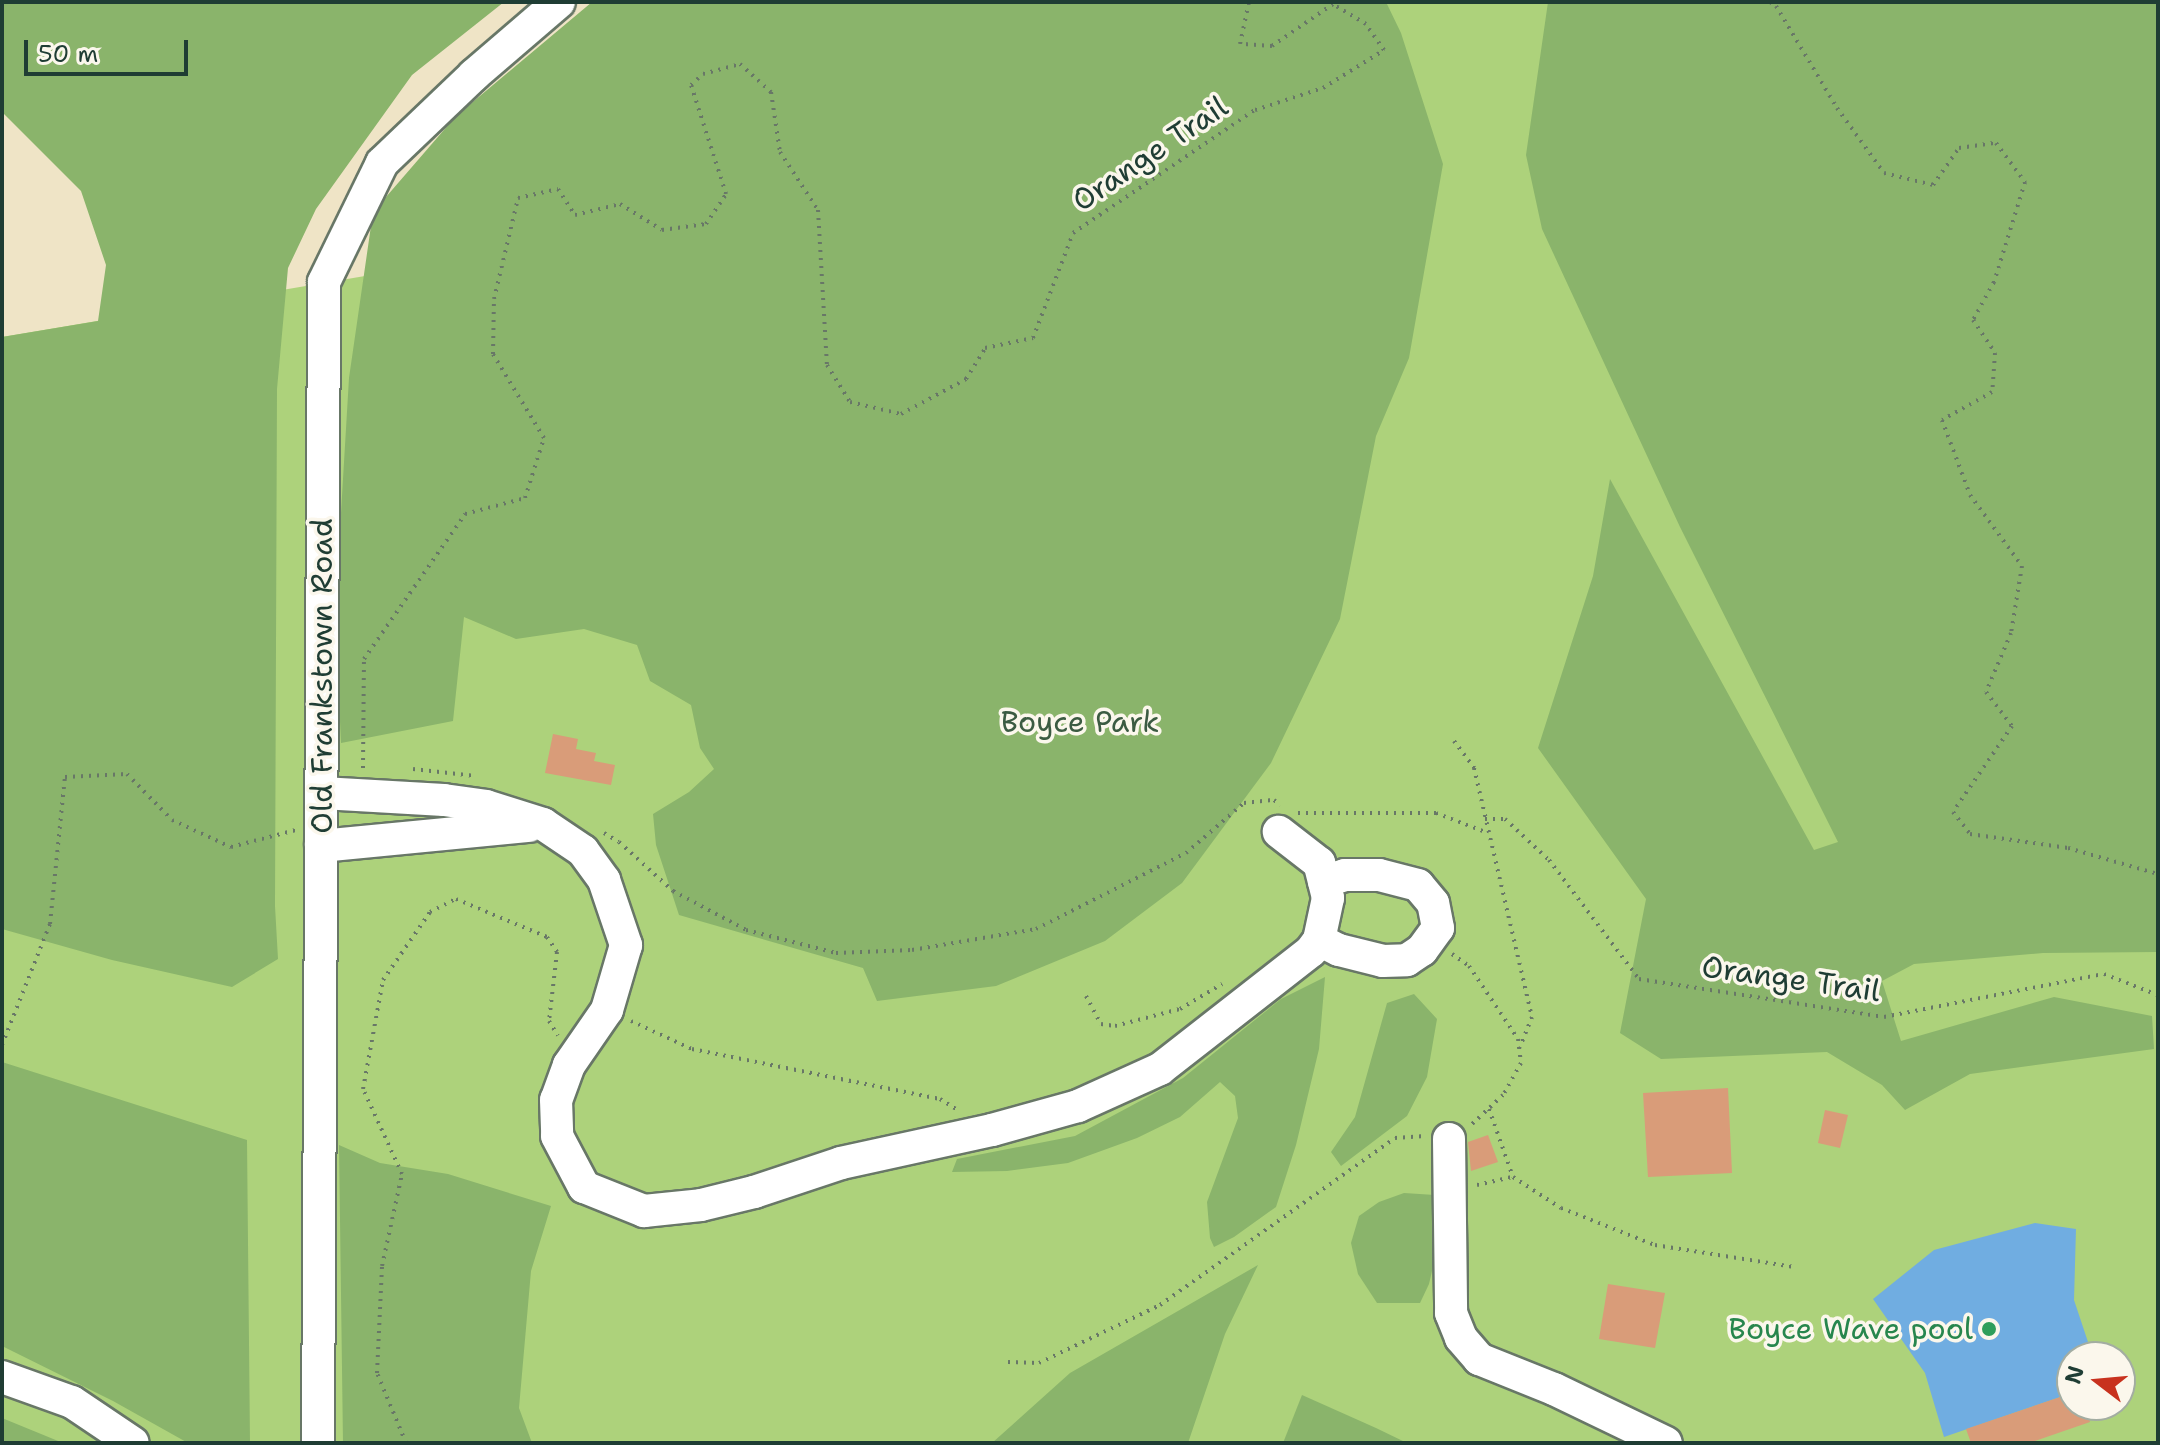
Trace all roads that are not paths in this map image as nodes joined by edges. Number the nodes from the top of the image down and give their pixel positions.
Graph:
1 (559, 2) edge
2 (1284, 817) road end
3 (321, 821) junction
4 (543, 824) junction
5 (1324, 882) junction
6 (1319, 940) junction
7 (1449, 1139) road end
8 (2, 1377) edge
9 (133, 1443) edge
10 (318, 1443) edge
11 (1666, 1443) edge

1 - 3 street, Old Frankstown Road
2 - 5 street
3 - 4 street
3 - 4 street
3 - 10 street, Old Frankstown Road
4 - 6 street
5 - 6 street
5 - 6 street
7 - 11 street
8 - 9 street

